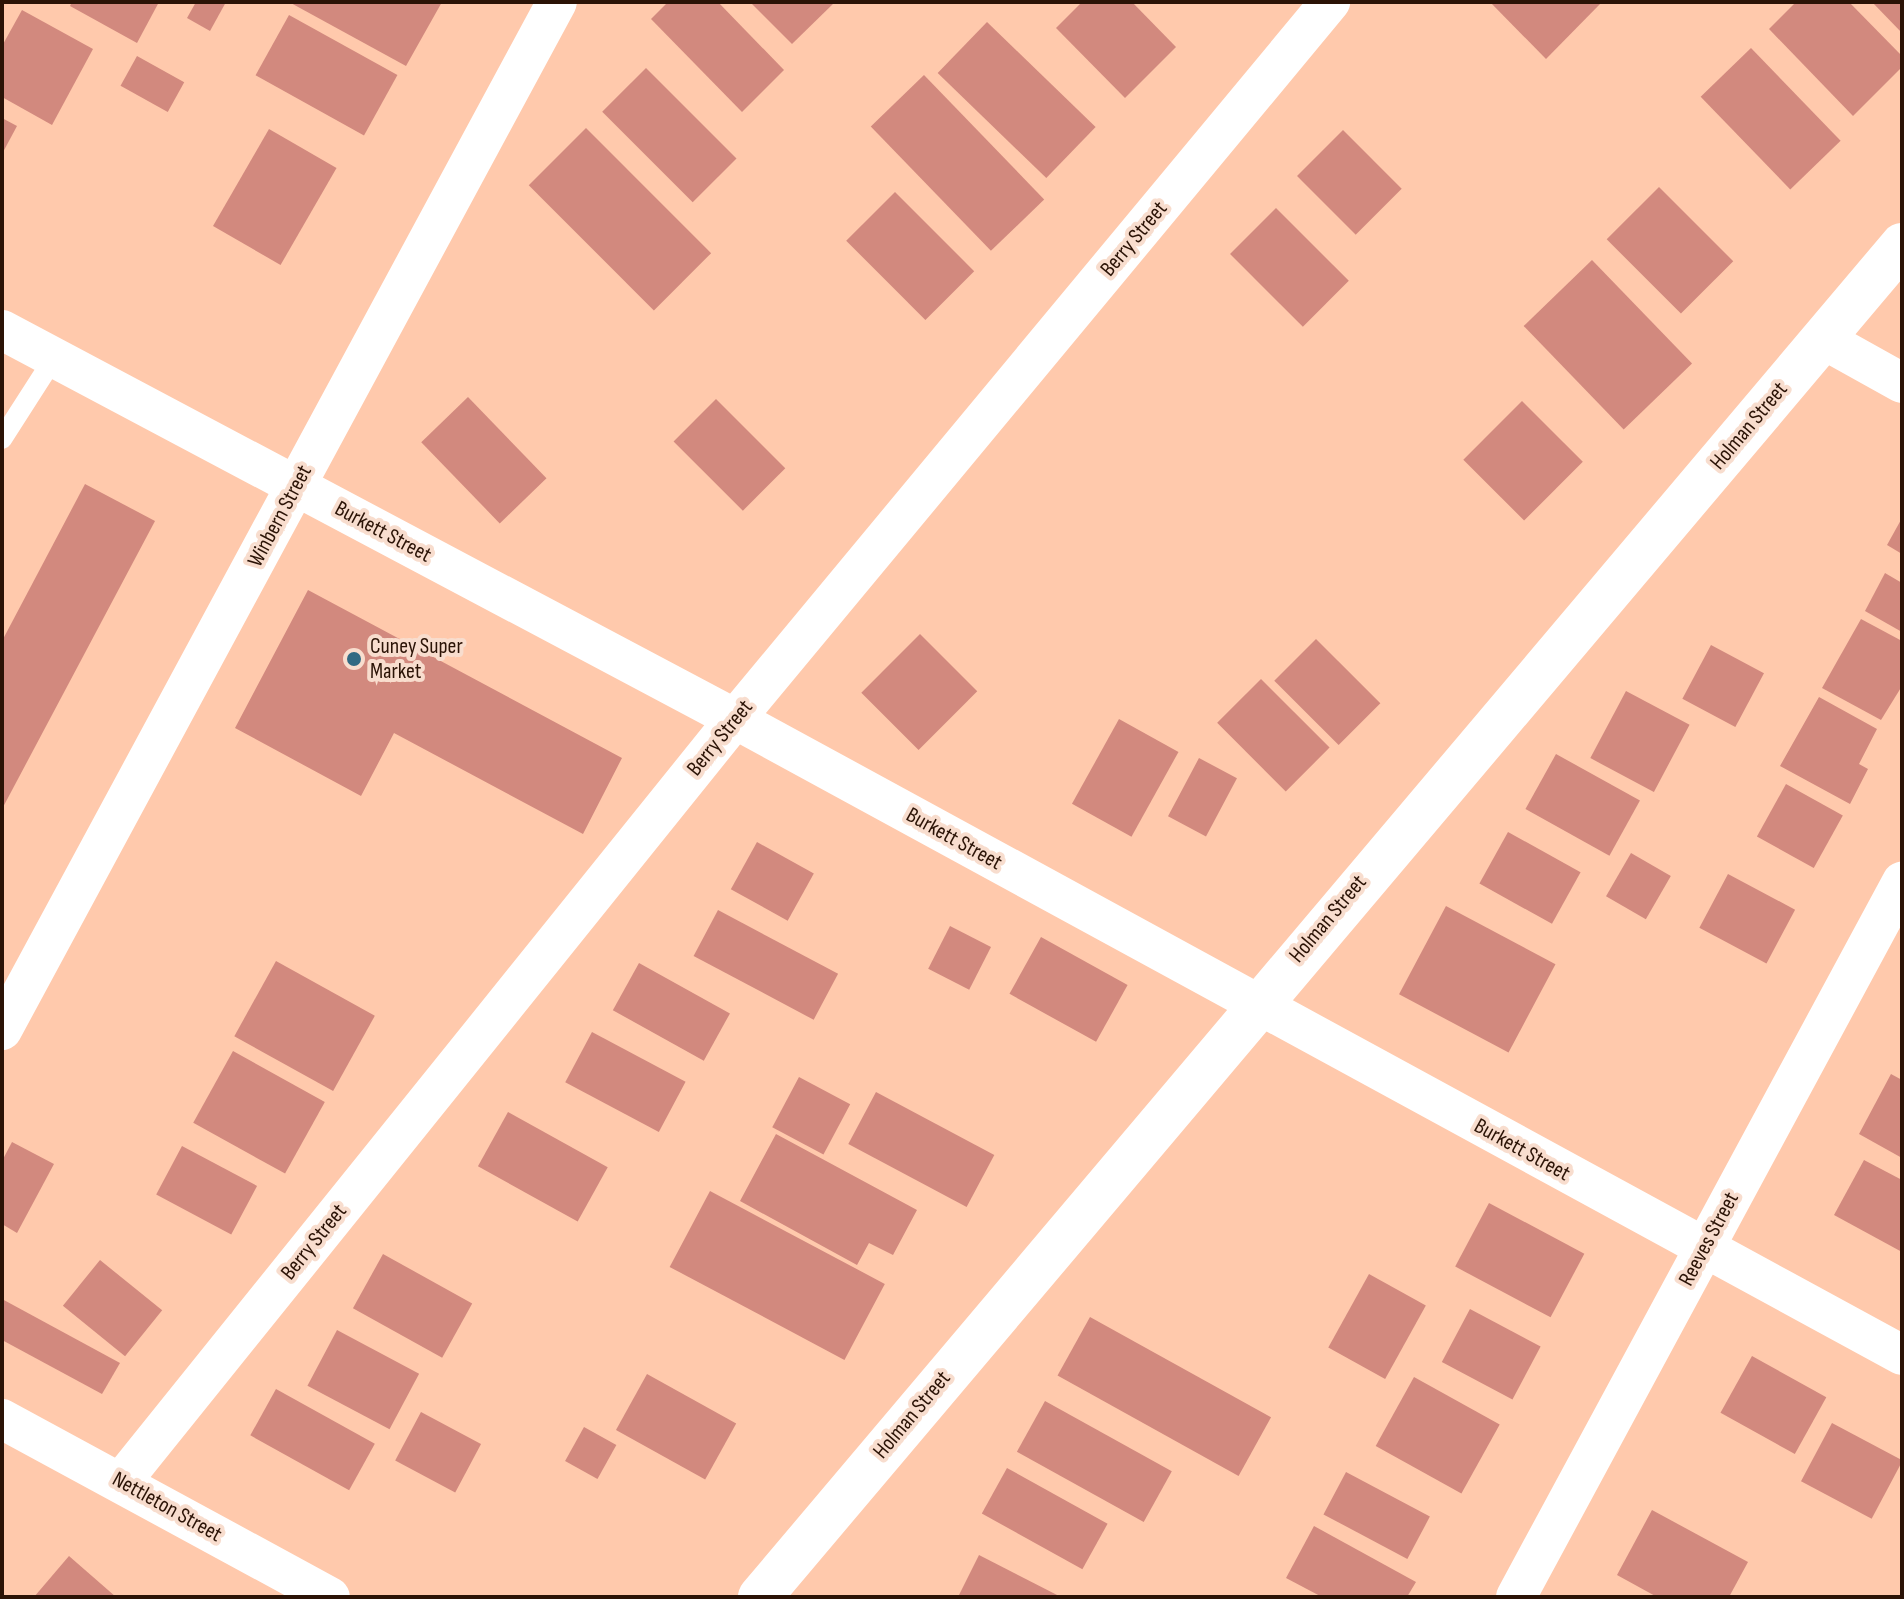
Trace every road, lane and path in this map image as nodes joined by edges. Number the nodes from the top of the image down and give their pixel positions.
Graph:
1 (557, 2) edge
2 (1330, 2) edge
3 (1902, 245) edge
4 (2, 330) edge
5 (1823, 339) junction
6 (54, 358) junction
7 (1902, 383) edge
8 (2, 439) edge
9 (297, 486) junction
10 (735, 719) junction
11 (1902, 882) edge
12 (1256, 1003) junction
13 (2, 1030) edge
14 (1703, 1250) junction
15 (1902, 1355) edge
16 (2, 1419) edge
17 (121, 1482) junction
18 (330, 1597) edge
19 (760, 1597) edge
20 (1516, 1597) edge

1 - 9 street, Winbern Street
2 - 10 street, Berry Street
3 - 5 street, Holman Street
4 - 6 street, Burkett Street
5 - 7 street
5 - 12 street, Holman Street
6 - 8 lane
6 - 9 street, Burkett Street
9 - 10 street, Burkett Street
9 - 13 street, Winbern Street
10 - 12 street, Burkett Street
10 - 17 street, Berry Street
11 - 14 street, Reeves Street
12 - 14 street, Burkett Street
12 - 19 street, Holman Street
14 - 15 street, Burkett Street
14 - 20 street, Reeves Street
16 - 17 street, Nettleton Street
17 - 18 street, Nettleton Street

